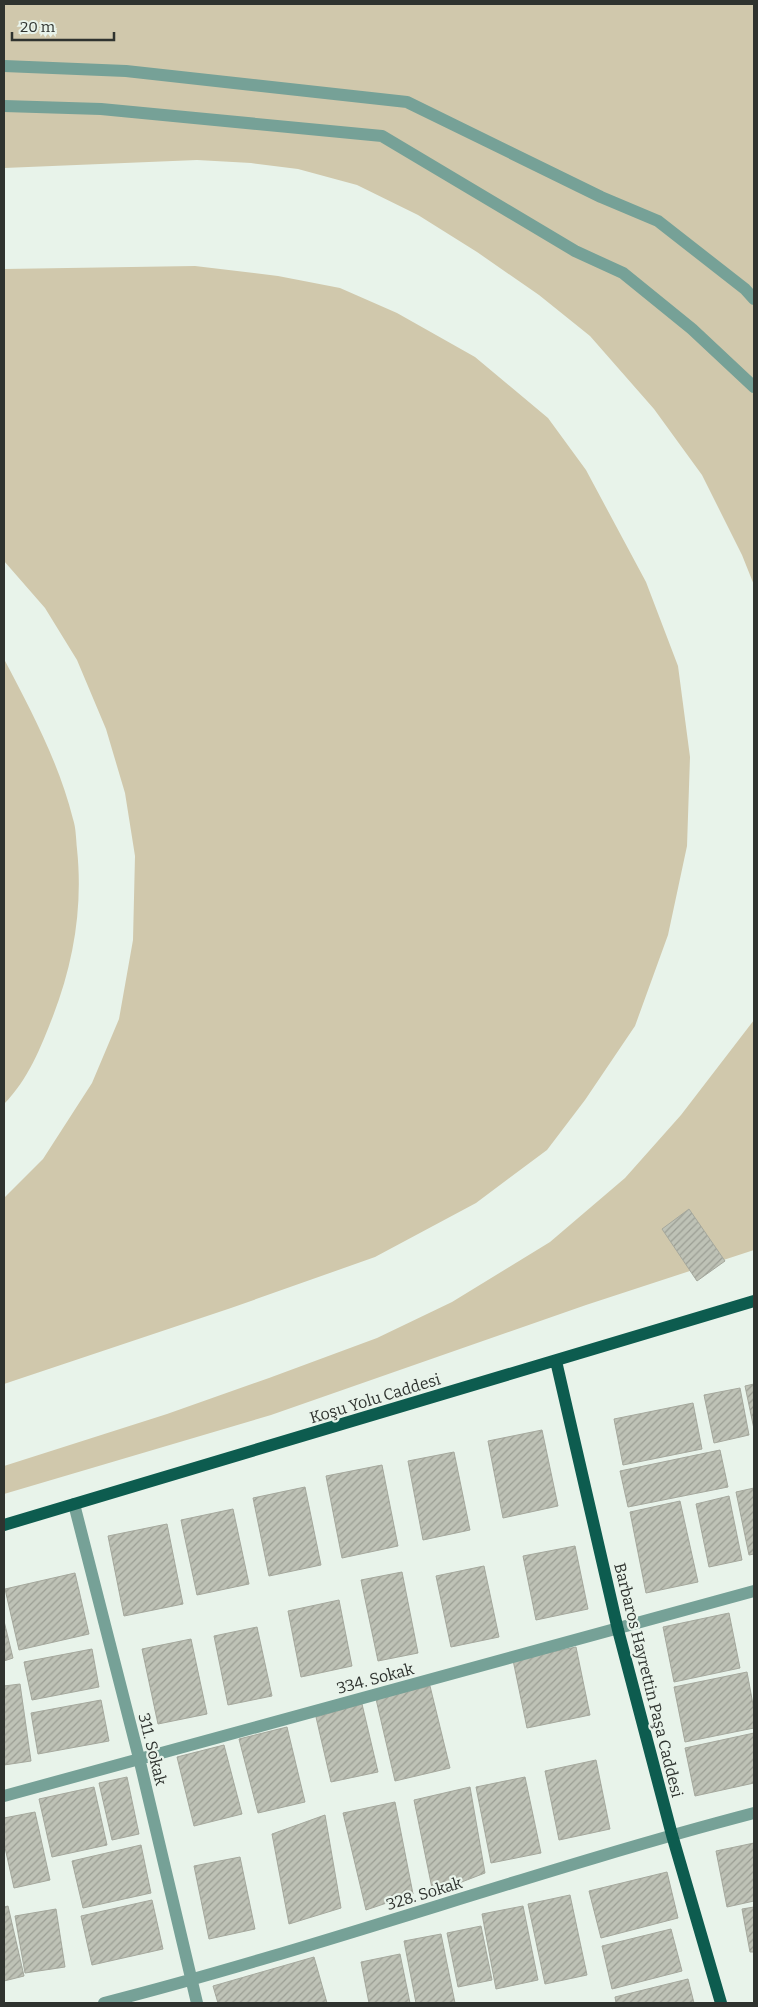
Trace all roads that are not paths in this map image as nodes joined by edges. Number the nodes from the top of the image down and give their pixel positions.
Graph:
1 (4, 66) edge
2 (4, 106) edge
3 (754, 299) edge
4 (754, 386) edge
5 (754, 1301) edge
6 (556, 1361) junction
7 (74, 1504) junction
8 (4, 1525) edge
9 (754, 1591) edge
10 (618, 1630) junction
11 (139, 1758) junction
12 (4, 1796) edge
13 (754, 1813) edge
14 (672, 1835) junction
15 (191, 1981) junction
16 (104, 2003) edge
17 (197, 2003) edge
18 (721, 2003) edge

1 - 3 street
2 - 4 street
5 - 6 main road, Koşu Yolu Caddesi
6 - 7 main road, Koşu Yolu Caddesi
6 - 10 main road, Barbaros Hayrettin Paşa Caddesi
7 - 8 main road, Koşu Yolu Caddesi
7 - 11 street, 311. Sokak
9 - 10 street, 334. Sokak
10 - 11 street, 334. Sokak
10 - 14 main road, Barbaros Hayrettin Paşa Caddesi
11 - 12 street, 334. Sokak
11 - 15 street, 311. Sokak
13 - 14 street, 328. Sokak
14 - 15 street, 328. Sokak
14 - 18 main road, Barbaros Hayrettin Paşa Caddesi
15 - 16 street, 328. Sokak
15 - 17 street, 311. Sokak

